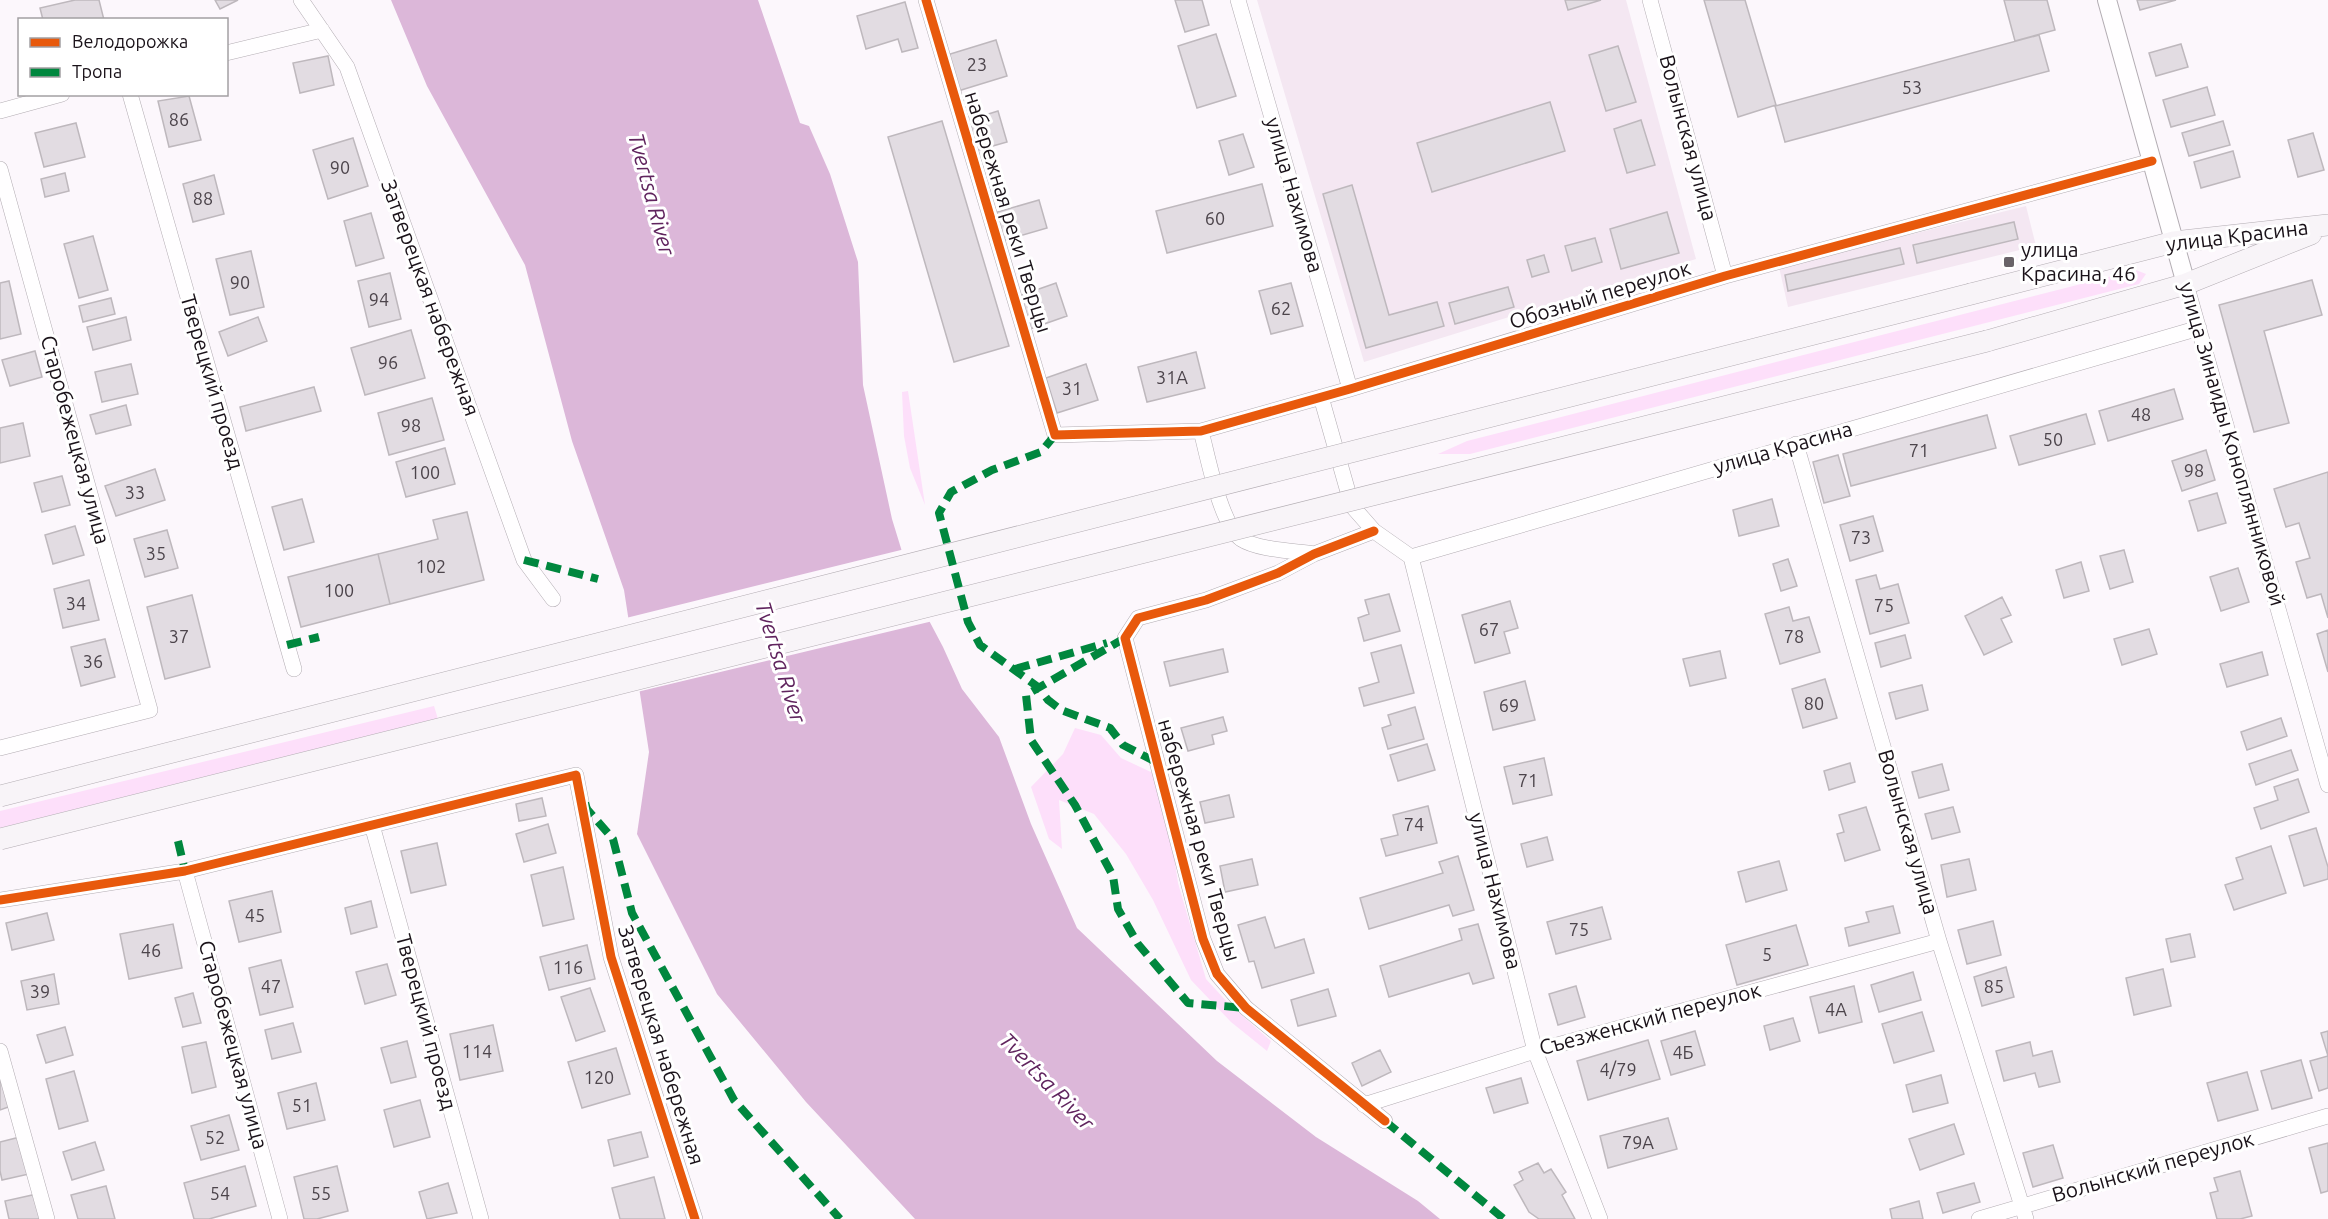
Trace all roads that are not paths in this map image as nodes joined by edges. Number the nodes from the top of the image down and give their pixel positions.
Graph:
1 (301, 0) edge
2 (926, 0) edge
3 (1238, 0) edge
4 (1650, 0) edge
5 (2107, 0) edge
6 (322, 30) junction
7 (228, 53) edge
8 (55, 96) edge
9 (131, 96) edge
10 (0, 111) edge
11 (2152, 161) junction
12 (0, 169) edge
13 (2328, 226) edge
14 (2174, 242) junction
15 (1725, 276) junction
16 (2186, 284) junction
17 (2199, 327) junction
18 (1350, 389) junction
19 (1321, 397) junction
20 (1201, 431) junction
21 (1055, 435) joint
22 (1796, 444) junction
23 (1374, 531) junction
24 (1314, 555) junction
25 (1411, 557) junction
26 (553, 599) dead end
27 (294, 669) dead end
28 (0, 748) edge
29 (2328, 785) edge
30 (0, 796) edge
31 (372, 825) junction
32 (0, 839) edge
33 (185, 871) junction
34 (0, 900) edge
35 (1939, 941) junction
36 (0, 1051) edge
37 (1535, 1051) junction
38 (1364, 1105) junction
39 (2328, 1116) edge
40 (1385, 1121) dead end
41 (2024, 1212) edge
42 (47, 1219) edge
43 (280, 1219) edge
44 (480, 1219) edge
45 (695, 1219) edge
46 (1600, 1219) edge
47 (1979, 1219) edge

1 - 6 street, Затверецкая набережная
2 - 21 street, набережная реки Тверцы
3 - 18 street, улица Нахимова
4 - 15 street, Волынская улица
5 - 11 street, улица Зинаиды Коноплянниковой
6 - 7 street
6 - 26 street, Затверецкая набережная
8 - 10 street
9 - 27 street, Тверецкий проезд
11 - 14 street, улица Зинаиды Коноплянниковой
11 - 15 street, Обозный переулок
12 - 28 street, Старобежецкая улица
13 - 14 main road, улица Красина
13 - 16 main road, улица Красина
14 - 16 street, улица Зинаиды Коноплянниковой
14 - 30 main road, улица Красина, bridge
15 - 18 street, Обозный переулок
16 - 17 street, улица Зинаиды Коноплянниковой
16 - 32 main road, улица Красина, bridge
17 - 22 street, улица Красина
17 - 29 street, улица Зинаиды Коноплянниковой
18 - 19 street, Обозный переулок
19 - 20 street, Обозный переулок
19 - 23 street
20 - 21 street, Обозный переулок
20 - 24 street
22 - 25 street, улица Красина
22 - 35 street, Волынская улица
23 - 24 street
23 - 25 street
24 - 38 street, набережная реки Тверцы
25 - 37 street, улица Нахимова
31 - 33 street
31 - 44 street, Тверецкий проезд
31 - 45 street, Затверецкая набережная
33 - 34 street
33 - 43 street, Старобежецкая улица
35 - 37 street, Съезженский переулок
35 - 41 street, Волынская улица
36 - 42 street
37 - 38 street, Съезженский переулок
37 - 46 street, улица Нахимова
38 - 40 street, набережная реки Тверцы
39 - 41 street, Волынский переулок
41 - 47 street, Волынский переулок

